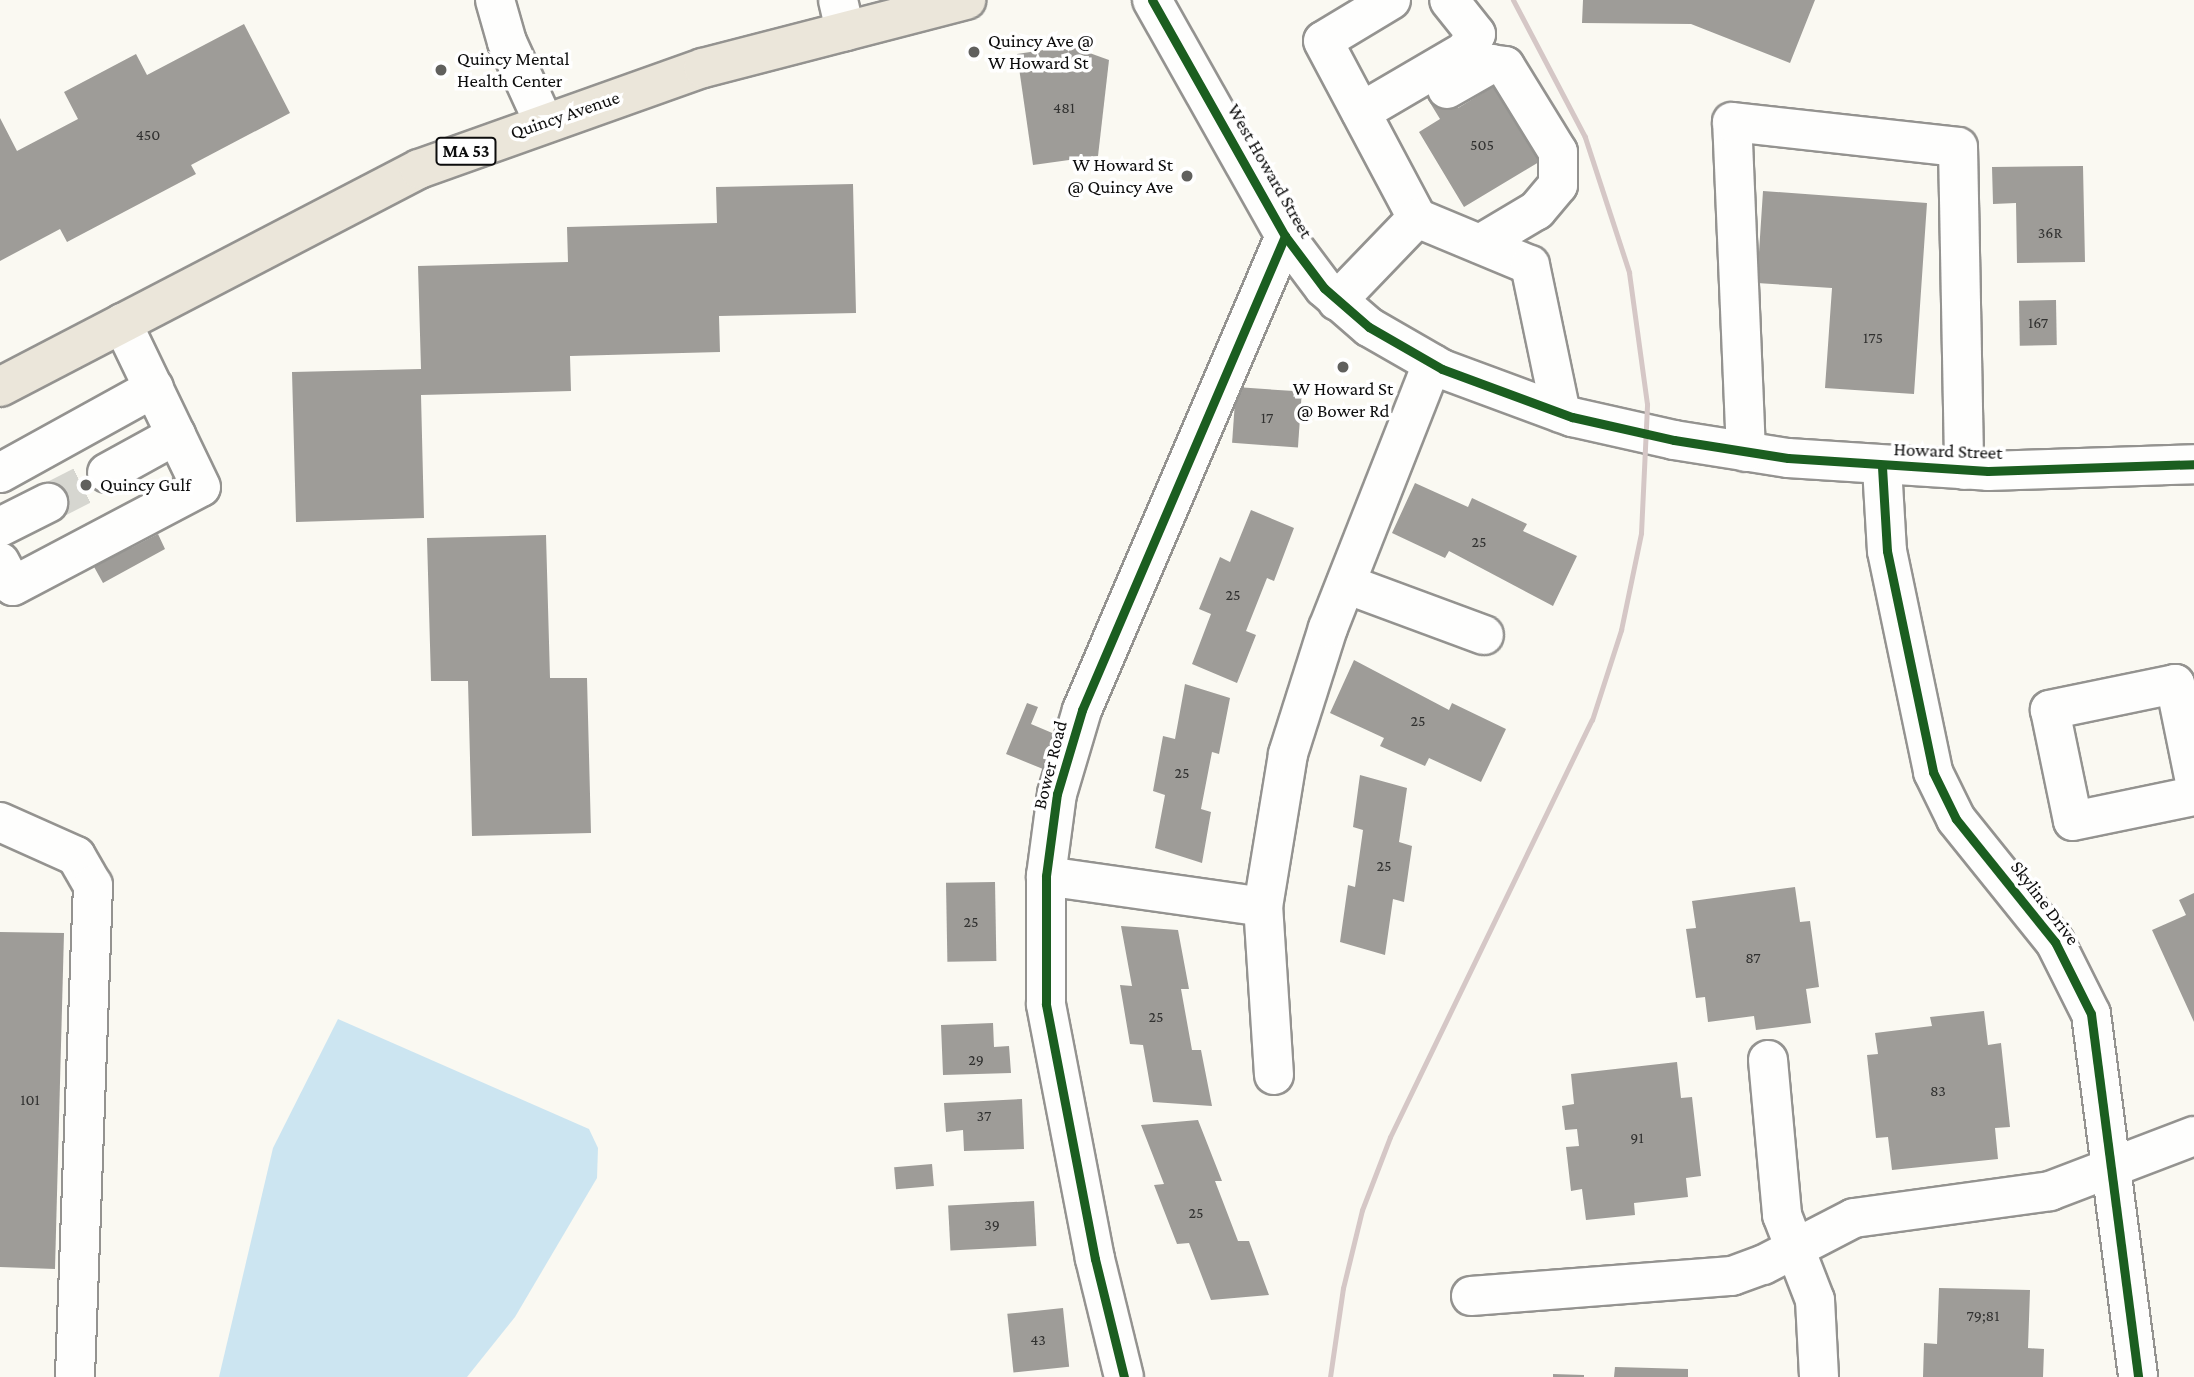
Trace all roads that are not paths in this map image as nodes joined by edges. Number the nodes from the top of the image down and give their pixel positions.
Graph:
1 (495, 0) edge
2 (966, 0) edge
3 (1152, 0) edge
4 (1391, 0) edge
5 (1449, 0) edge
6 (841, 16) edge
7 (1454, 78) junction
8 (543, 121) junction
9 (1366, 121) junction
10 (1417, 218) junction
11 (1285, 236) junction
12 (1480, 244) junction
13 (1337, 301) junction
14 (122, 324) junction
15 (1432, 364) junction
16 (0, 387) edge
17 (154, 388) junction
18 (1561, 413) junction
19 (176, 435) junction
20 (1702, 445) joint
21 (1745, 452) junction
22 (2194, 464) edge
23 (1882, 467) junction
24 (1964, 470) junction
25 (0, 473) edge
26 (107, 473) tunnel mouth
27 (48, 503) tunnel mouth
28 (0, 527) edge
29 (0, 562) edge
30 (1346, 584) junction
31 (1483, 635) dead end
32 (2194, 777) edge
33 (2194, 796) edge
34 (0, 822) edge
35 (1046, 876) junction
36 (1263, 907) junction
37 (1768, 1060) dead end
38 (1274, 1075) dead end
39 (2194, 1136) edge
40 (2114, 1167) junction
41 (1793, 1247) junction
42 (1471, 1296) dead end
43 (75, 1377) edge
44 (1124, 1377) edge
45 (1819, 1377) edge
46 (2138, 1377) edge

1 - 8 street
2 - 6 main road, Quincy Avenue / MA 53
3 - 11 street, West Howard Street
4 - 9 street
5 - 7 street
6 - 8 main road, Quincy Avenue / MA 53
7 - 9 street
7 - 9 street
7 - 12 street
8 - 14 main road, Quincy Avenue / MA 53
9 - 10 street
10 - 12 street
10 - 13 street
11 - 13 street, West Howard Street
11 - 35 street, Bower Road
12 - 18 street
13 - 15 street, West Howard Street
14 - 16 main road, Quincy Avenue / MA 53
14 - 17 street
15 - 18 street, West Howard Street
15 - 30 street
17 - 19 street
17 - 25 street
18 - 20 street, West Howard Street
19 - 26 street
19 - 29 street
20 - 21 street, Howard Street
21 - 23 street, Howard Street
21 - 24 street
22 - 24 street, Howard Street
23 - 24 street, Howard Street
23 - 40 street, Skyline Drive
27 - 28 street
30 - 31 street
30 - 36 street
32 - 33 street
34 - 43 street
35 - 36 street
35 - 44 street, Bower Road
36 - 38 street
37 - 41 street
39 - 40 street
40 - 41 street
40 - 46 street, Skyline Drive
41 - 42 street
41 - 45 street

